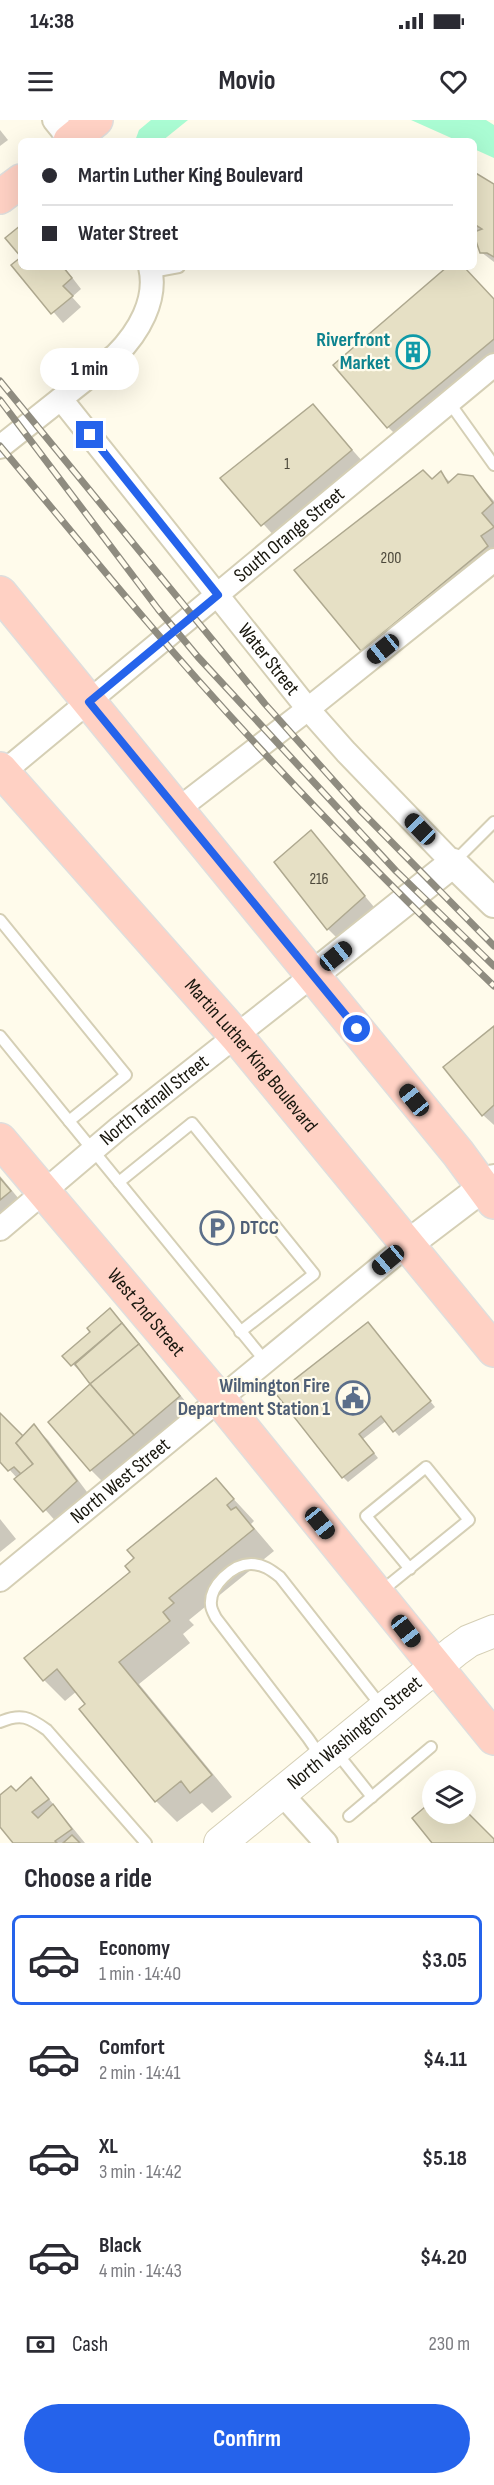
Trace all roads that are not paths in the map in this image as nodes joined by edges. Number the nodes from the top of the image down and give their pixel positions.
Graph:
1 (54, 120) edge
2 (96, 120) edge
3 (69, 138) edge
4 (75, 138) edge
5 (18, 182) edge
6 (0, 197) edge
7 (151, 270) edge
8 (494, 365) edge
9 (61, 399) junction
10 (449, 402) junction
11 (0, 447) edge
12 (494, 465) edge
13 (494, 560) edge
14 (0, 593) edge
15 (218, 595) junction
16 (89, 702) junction
17 (308, 709) junction
18 (1, 772) edge
19 (177, 810) junction
20 (494, 822) edge
21 (453, 863) junction
22 (494, 903) edge
23 (0, 920) edge
24 (313, 975) junction
25 (0, 1036) edge
26 (237, 1037) junction
27 (69, 1121) junction
28 (0, 1140) edge
29 (94, 1150) junction
30 (119, 1182) junction
31 (490, 1189) edge
32 (44, 1194) junction
33 (0, 1229) edge
34 (407, 1245) junction
35 (240, 1332) junction
36 (494, 1350) edge
37 (266, 1363) junction
38 (219, 1400) junction
39 (410, 1569) junction
40 (0, 1580) edge
41 (378, 1594) junction
42 (494, 1631) edge
43 (435, 1668) junction
44 (384, 1710) junction
45 (0, 1722) edge
46 (494, 1738) edge
47 (431, 1747) dead end
48 (329, 1755) junction
49 (281, 1793) junction
50 (372, 1797) junction
51 (349, 1816) dead end
52 (146, 1843) edge
53 (220, 1843) edge
54 (326, 1843) edge

1 - 3 street
2 - 4 main road
5 - 6 main road
7 - 9 street
8 - 10 street, South Orange Street
9 - 11 street
9 - 15 street, Water Street
10 - 12 lane
10 - 15 street, South Orange Street
13 - 17 street
14 - 16 main road
15 - 16 street, South Orange Street
15 - 17 street, Water Street
16 - 18 street, South Orange Street
16 - 19 main road
17 - 19 street
17 - 21 street, Water Street
18 - 26 main road, Martin Luther King Boulevard
19 - 24 main road
20 - 21 lane
21 - 22 street, Water Street
21 - 24 street
23 - 27 lane
24 - 26 street, North Tatnall Street
24 - 31 main road
25 - 27 lane
26 - 29 street, North Tatnall Street
26 - 34 main road, Martin Luther King Boulevard
27 - 29 lane
28 - 32 main road, West 2nd Street
29 - 30 lane
29 - 32 street, North Tatnall Street
30 - 35 lane
30 - 35 lane
31 - 34 street
32 - 33 street, North Tatnall Street
32 - 38 main road, West 2nd Street
34 - 36 main road, Martin Luther King Boulevard
34 - 37 street, North West Street
35 - 37 lane
37 - 38 street, North West Street
38 - 40 street, North West Street
38 - 41 main road, West 2nd Street
39 - 39 lane
39 - 41 lane
41 - 43 main road, West 2nd Street
42 - 43 main road, North Washington Street
43 - 44 main road, North Washington Street
43 - 46 main road, West 2nd Street
44 - 48 main road, North Washington Street
44 - 48 lane
45 - 52 lane
47 - 50 lane
48 - 49 main road, North Washington Street
48 - 50 lane
49 - 53 main road, North Washington Street
49 - 54 street
50 - 51 lane

